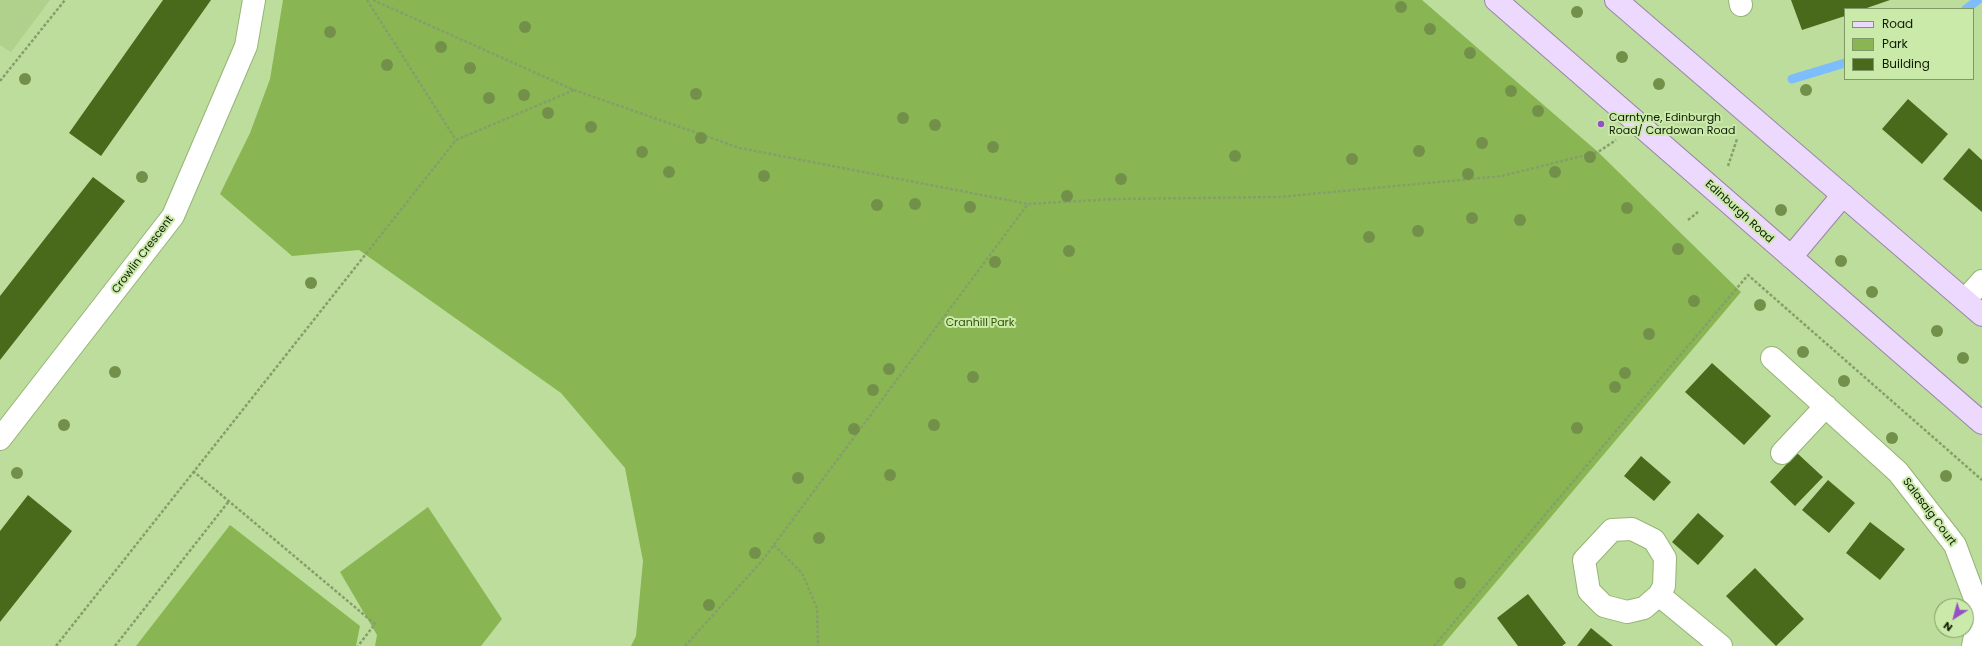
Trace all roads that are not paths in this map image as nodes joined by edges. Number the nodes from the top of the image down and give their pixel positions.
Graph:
1 (254, 0) edge
2 (1496, 0) edge
3 (1616, 0) edge
4 (1843, 195) junction
5 (1790, 257) junction
6 (1982, 281) edge
7 (1965, 300) junction
8 (1982, 315) edge
9 (1772, 358) dead end
10 (1826, 406) junction
11 (1982, 423) edge
12 (0, 439) edge
13 (1782, 452) dead end
14 (1659, 595) dead end
15 (1721, 646) edge
16 (1973, 646) edge

1 - 12 street, Crowlin Crescent
2 - 5 main road, Edinburgh Road
3 - 4 main road
4 - 5 main road
4 - 7 main road
5 - 11 main road, Edinburgh Road
6 - 7 street
7 - 8 main road
9 - 10 street, Salasaig Court
10 - 13 street
10 - 16 street, Salasaig Court
14 - 15 street

